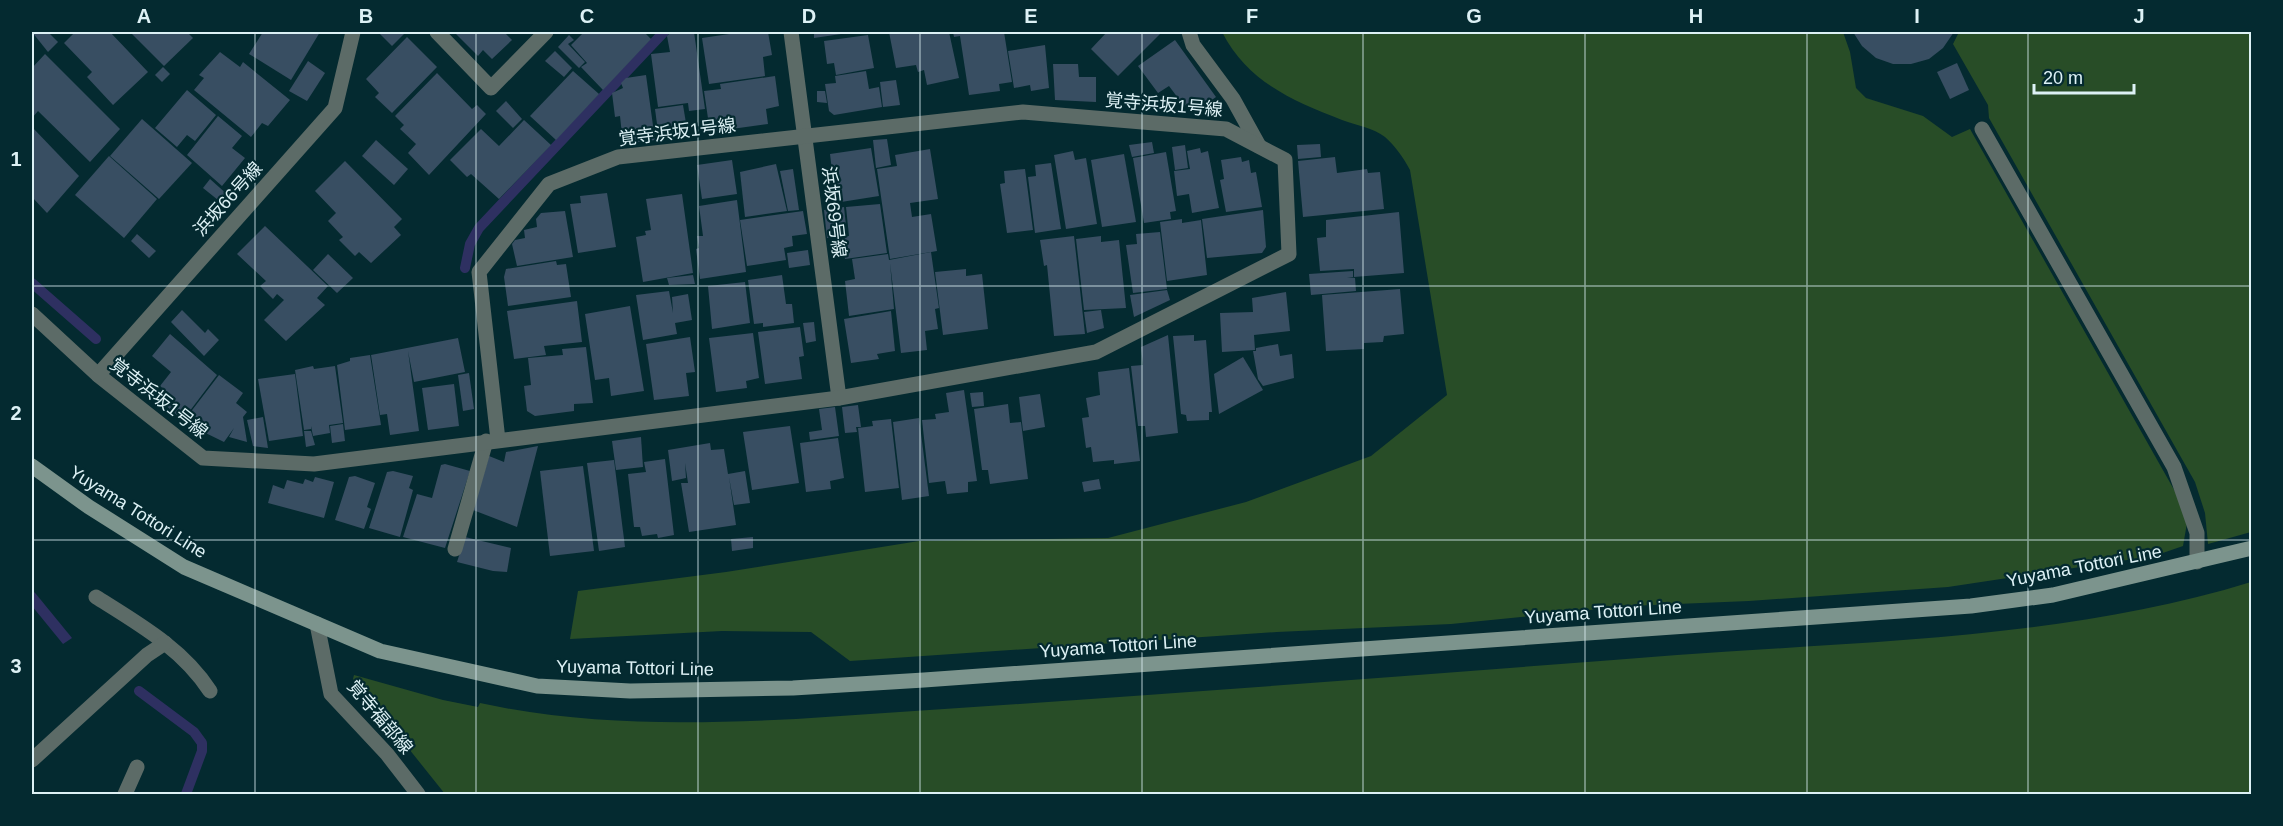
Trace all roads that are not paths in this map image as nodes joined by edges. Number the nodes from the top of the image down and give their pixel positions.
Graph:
1 (353, 32) edge
2 (437, 32) edge
3 (546, 32) edge
4 (791, 32) edge
5 (1189, 32) edge
6 (1982, 129) dead end
7 (805, 137) junction
8 (1259, 146) junction
9 (32, 314) edge
10 (98, 375) junction
11 (839, 398) junction
12 (492, 441) junction
13 (32, 466) edge
14 (2252, 548) edge
15 (455, 549) dead end
16 (2197, 562) junction
17 (96, 597) dead end
18 (317, 624) junction
19 (165, 643) junction
20 (210, 691) dead end
21 (32, 760) edge
22 (137, 767) dead end
23 (125, 795) edge
24 (418, 795) edge

1 - 10 street, 浜坂66号線
2 - 3 street
4 - 7 street, 浜坂69号線
5 - 8 street
6 - 16 street
7 - 8 street, 覚寺浜坂1号線
7 - 11 street, 浜坂69号線
7 - 12 street, 覚寺浜坂1号線
8 - 11 street, 覚寺浜坂1号線
9 - 10 street, 覚寺浜坂1号線
10 - 12 street, 覚寺浜坂1号線
11 - 12 street, 覚寺浜坂1号線
12 - 15 street
13 - 18 main road, Yuyama Tottori Line
14 - 16 main road, Yuyama Tottori Line
16 - 18 main road, Yuyama Tottori Line
17 - 19 street
18 - 24 street, 覚寺福部線
19 - 20 street
19 - 21 street
22 - 23 street

